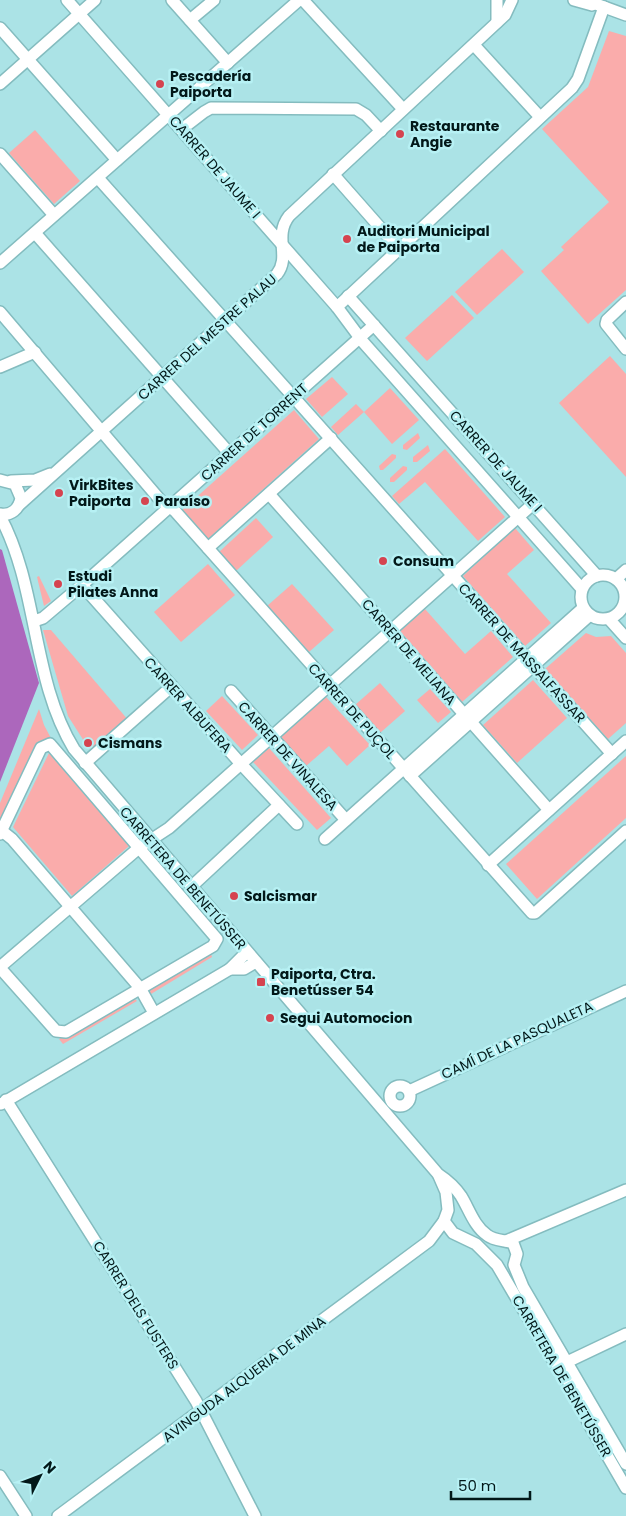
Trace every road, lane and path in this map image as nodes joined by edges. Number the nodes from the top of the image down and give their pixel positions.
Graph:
1 (67, 0) edge
2 (95, 0) edge
3 (172, 0) edge
4 (214, 0) edge
5 (301, 0) edge
6 (497, 0) edge
7 (512, 0) edge
8 (574, 0) edge
9 (585, 0) edge
10 (604, 7) junction
11 (79, 14) junction
12 (626, 15) edge
13 (190, 20) junction
14 (498, 22) junction
15 (0, 28) edge
16 (474, 45) junction
17 (28, 60) junction
18 (228, 63) junction
19 (0, 84) edge
20 (404, 109) junction
21 (169, 114) junction
22 (540, 117) junction
23 (182, 129) junction
24 (381, 131) junction
25 (0, 154) edge
26 (118, 160) junction
27 (333, 174) junction
28 (98, 178) junction
29 (54, 215) junction
30 (34, 233) junction
31 (280, 242) junction
32 (399, 249) junction
33 (1, 259) edge
34 (348, 296) junction
35 (626, 302) edge
36 (337, 307) junction
37 (0, 312) edge
38 (225, 321) junction
39 (374, 325) junction
40 (359, 338) junction
41 (626, 349) edge
42 (35, 352) junction
43 (0, 367) edge
44 (162, 377) junction
45 (293, 397) junction
46 (101, 432) junction
47 (331, 438) junction
48 (230, 454) junction
49 (57, 471) junction
50 (4, 480) edge
51 (269, 494) junction
52 (533, 504) junction
53 (170, 507) junction
54 (17, 508) junction
55 (0, 515) edge
56 (518, 517) junction
57 (12, 537) junction
58 (208, 548) junction
59 (626, 570) edge
60 (453, 575) junction
61 (597, 576) junction
62 (622, 583) edge
63 (82, 584) junction
64 (582, 589) junction
65 (625, 608) edge
66 (587, 612) junction
67 (609, 619) junction
68 (34, 621) junction
69 (390, 631) junction
70 (626, 638) edge
71 (530, 662) junction
72 (329, 685) junction
73 (172, 686) junction
74 (231, 691) dead end
75 (467, 718) junction
76 (272, 736) junction
77 (626, 741) edge
78 (612, 754) junction
79 (85, 763) junction
80 (240, 764) junction
81 (406, 772) junction
82 (280, 805) junction
83 (550, 810) junction
84 (346, 820) junction
85 (297, 824) dead end
86 (626, 831) edge
87 (1, 833) edge
88 (325, 839) dead end
89 (151, 840) junction
90 (140, 847) junction
91 (488, 865) junction
92 (191, 887) junction
93 (70, 907) junction
94 (247, 952) junction
95 (256, 962) junction
96 (0, 967) edge
97 (230, 969) junction
98 (140, 988) junction
99 (626, 990) edge
100 (154, 1013) junction
101 (3, 1102) edge
102 (388, 1106) junction
103 (438, 1174) junction
104 (626, 1190) edge
105 (466, 1209) junction
106 (446, 1215) junction
107 (532, 1230) junction
108 (454, 1233) junction
109 (506, 1240) junction
110 (429, 1241) junction
111 (516, 1260) junction
112 (497, 1265) junction
113 (626, 1334) edge
114 (567, 1362) junction
115 (201, 1410) junction
116 (626, 1464) edge
117 (0, 1476) edge
118 (626, 1488) edge
119 (26, 1516) edge
120 (58, 1516) edge
121 (255, 1516) edge

1 - 11 street, CARRER DE JAUME I
2 - 11 street
3 - 13 street
4 - 13 street
5 - 18 street
5 - 20 street
6 - 14 street
7 - 14 street, CARRER DEL MESTRE PALAU
8 - 10 street
9 - 10 street
10 - 12 street
10 - 22 street
11 - 17 street
11 - 21 street, CARRER DE JAUME I
13 - 18 street
14 - 16 street, CARRER DEL MESTRE PALAU
15 - 17 street
16 - 20 street, CARRER DEL MESTRE PALAU
16 - 22 street
17 - 19 street
17 - 26 street
18 - 21 street
20 - 24 street, CARRER DEL MESTRE PALAU
21 - 23 street, CARRER DE JAUME I
21 - 26 street
22 - 32 street
23 - 24 street
23 - 31 street, CARRER DE JAUME I
24 - 27 street, CARRER DEL MESTRE PALAU
25 - 29 street
26 - 28 street
27 - 31 street, CARRER DEL MESTRE PALAU
27 - 32 street
28 - 29 street
28 - 38 street, CARRER DE MASSALFASSAR
29 - 30 street
30 - 33 street
30 - 44 street
31 - 36 street, CARRER DE JAUME I
31 - 38 street, CARRER DEL MESTRE PALAU
32 - 34 street
34 - 36 street
34 - 39 street, CARRER DE JAUME I
35 - 41 street
36 - 40 street, CARRER DE JAUME I
37 - 42 street, CARRER DE PUÇOL
38 - 44 street, CARRER DEL MESTRE PALAU
38 - 45 street, CARRER DE MASSALFASSAR
39 - 40 street
39 - 52 street, CARRER DE JAUME I
40 - 45 street, CARRER DE TORRENT
40 - 56 street, CARRER DE JAUME I
42 - 43 street
42 - 46 street, CARRER DE PUÇOL
44 - 46 street, CARRER DEL MESTRE PALAU
44 - 48 street
45 - 47 street, CARRER DE MASSALFASSAR
45 - 48 street, CARRER DE TORRENT
46 - 49 street, CARRER DEL MESTRE PALAU
46 - 53 street, CARRER DE PUÇOL
47 - 51 street
47 - 60 street, CARRER DE MASSALFASSAR
48 - 53 street, CARRER DE TORRENT
49 - 50 street, CARRER DEL MESTRE PALAU
49 - 54 street, CARRER DEL MESTRE PALAU
50 - 54 street, CARRETERA DE BENETÚSSER
51 - 58 street
51 - 69 street, CARRER DE MELIANA
52 - 56 street
52 - 61 street, CARRER DE JAUME I
53 - 58 street, CARRER DE PUÇOL
53 - 63 street, CARRER DE TORRENT
54 - 55 street, CARRETERA DE BENETÚSSER
54 - 57 street, CARRETERA DE BENETÚSSER
55 - 57 street, CARRETERA DE BENETÚSSER
56 - 60 street
56 - 64 street, CARRER DE JAUME I
57 - 68 street, CARRETERA DE BENETÚSSER
58 - 72 street, CARRER DE PUÇOL
59 - 62 street
60 - 69 street
60 - 71 street, CARRER DE MASSALFASSAR
61 - 62 street
61 - 64 street
62 - 65 street
63 - 68 street, CARRER DE TORRENT
63 - 73 street, CARRER ALBUFERA
64 - 66 street
65 - 67 street
66 - 67 street
66 - 71 street
67 - 70 street
68 - 79 street, CARRETERA DE BENETÚSSER
69 - 72 street
69 - 75 street, CARRER DE MELIANA
71 - 75 street
71 - 78 street, CARRER DE MASSALFASSAR
72 - 76 street
72 - 81 street, CARRER DE PUÇOL
73 - 79 street
73 - 80 street, CARRER ALBUFERA
74 - 76 street, CARRER DE VINALESA
75 - 81 street
75 - 83 street, CARRER DE MELIANA
76 - 80 street
76 - 84 street, CARRER DE VINALESA
77 - 78 street
78 - 83 street
79 - 89 street, CARRETERA DE BENETÚSSER
80 - 82 street, CARRER ALBUFERA
80 - 89 street
81 - 84 street
81 - 91 street, CARRER DE PUÇOL
82 - 85 street, CARRER ALBUFERA
82 - 92 street
83 - 91 street
84 - 88 street
86 - 91 street, CARRER DE PUÇOL
87 - 90 street, CARRETERA DE BENETÚSSER
87 - 93 street
89 - 90 street
89 - 92 street, CARRETERA DE BENETÚSSER
90 - 93 street
90 - 98 street, CARRETERA DE BENETÚSSER
92 - 94 street, CARRETERA DE BENETÚSSER
93 - 96 street
93 - 98 street
94 - 95 street, CARRETERA DE BENETÚSSER
94 - 97 street
95 - 97 street
95 - 102 street, CARRETERA DE BENETÚSSER
96 - 98 street
97 - 100 street
98 - 100 street
99 - 102 street, CAMÍ DE LA PASQUALETA
100 - 101 street
101 - 115 street, CARRER DELS FUSTERS
102 - 103 street, CARRETERA DE BENETÚSSER
103 - 105 street, CARRETERA DE BENETÚSSER
103 - 106 street, CARRETERA DE BENETÚSSER
104 - 107 street
105 - 106 street
105 - 109 street, CARRETERA DE BENETÚSSER
106 - 108 street, CARRETERA DE BENETÚSSER
106 - 110 street, AVINGUDA ALQUERIA DE MINA
107 - 109 street
107 - 111 street
108 - 110 street, AVINGUDA ALQUERIA DE MINA
108 - 112 street, CARRETERA DE BENETÚSSER
109 - 111 street, CARRETERA DE BENETÚSSER
110 - 115 street, AVINGUDA ALQUERIA DE MINA
111 - 112 street
111 - 114 street, CARRETERA DE BENETÚSSER
112 - 118 street, CARRETERA DE BENETÚSSER
113 - 114 street
114 - 116 street, CARRETERA DE BENETÚSSER
115 - 120 street, AVINGUDA ALQUERIA DE MINA
115 - 121 street, CARRER DELS FUSTERS
117 - 119 street

